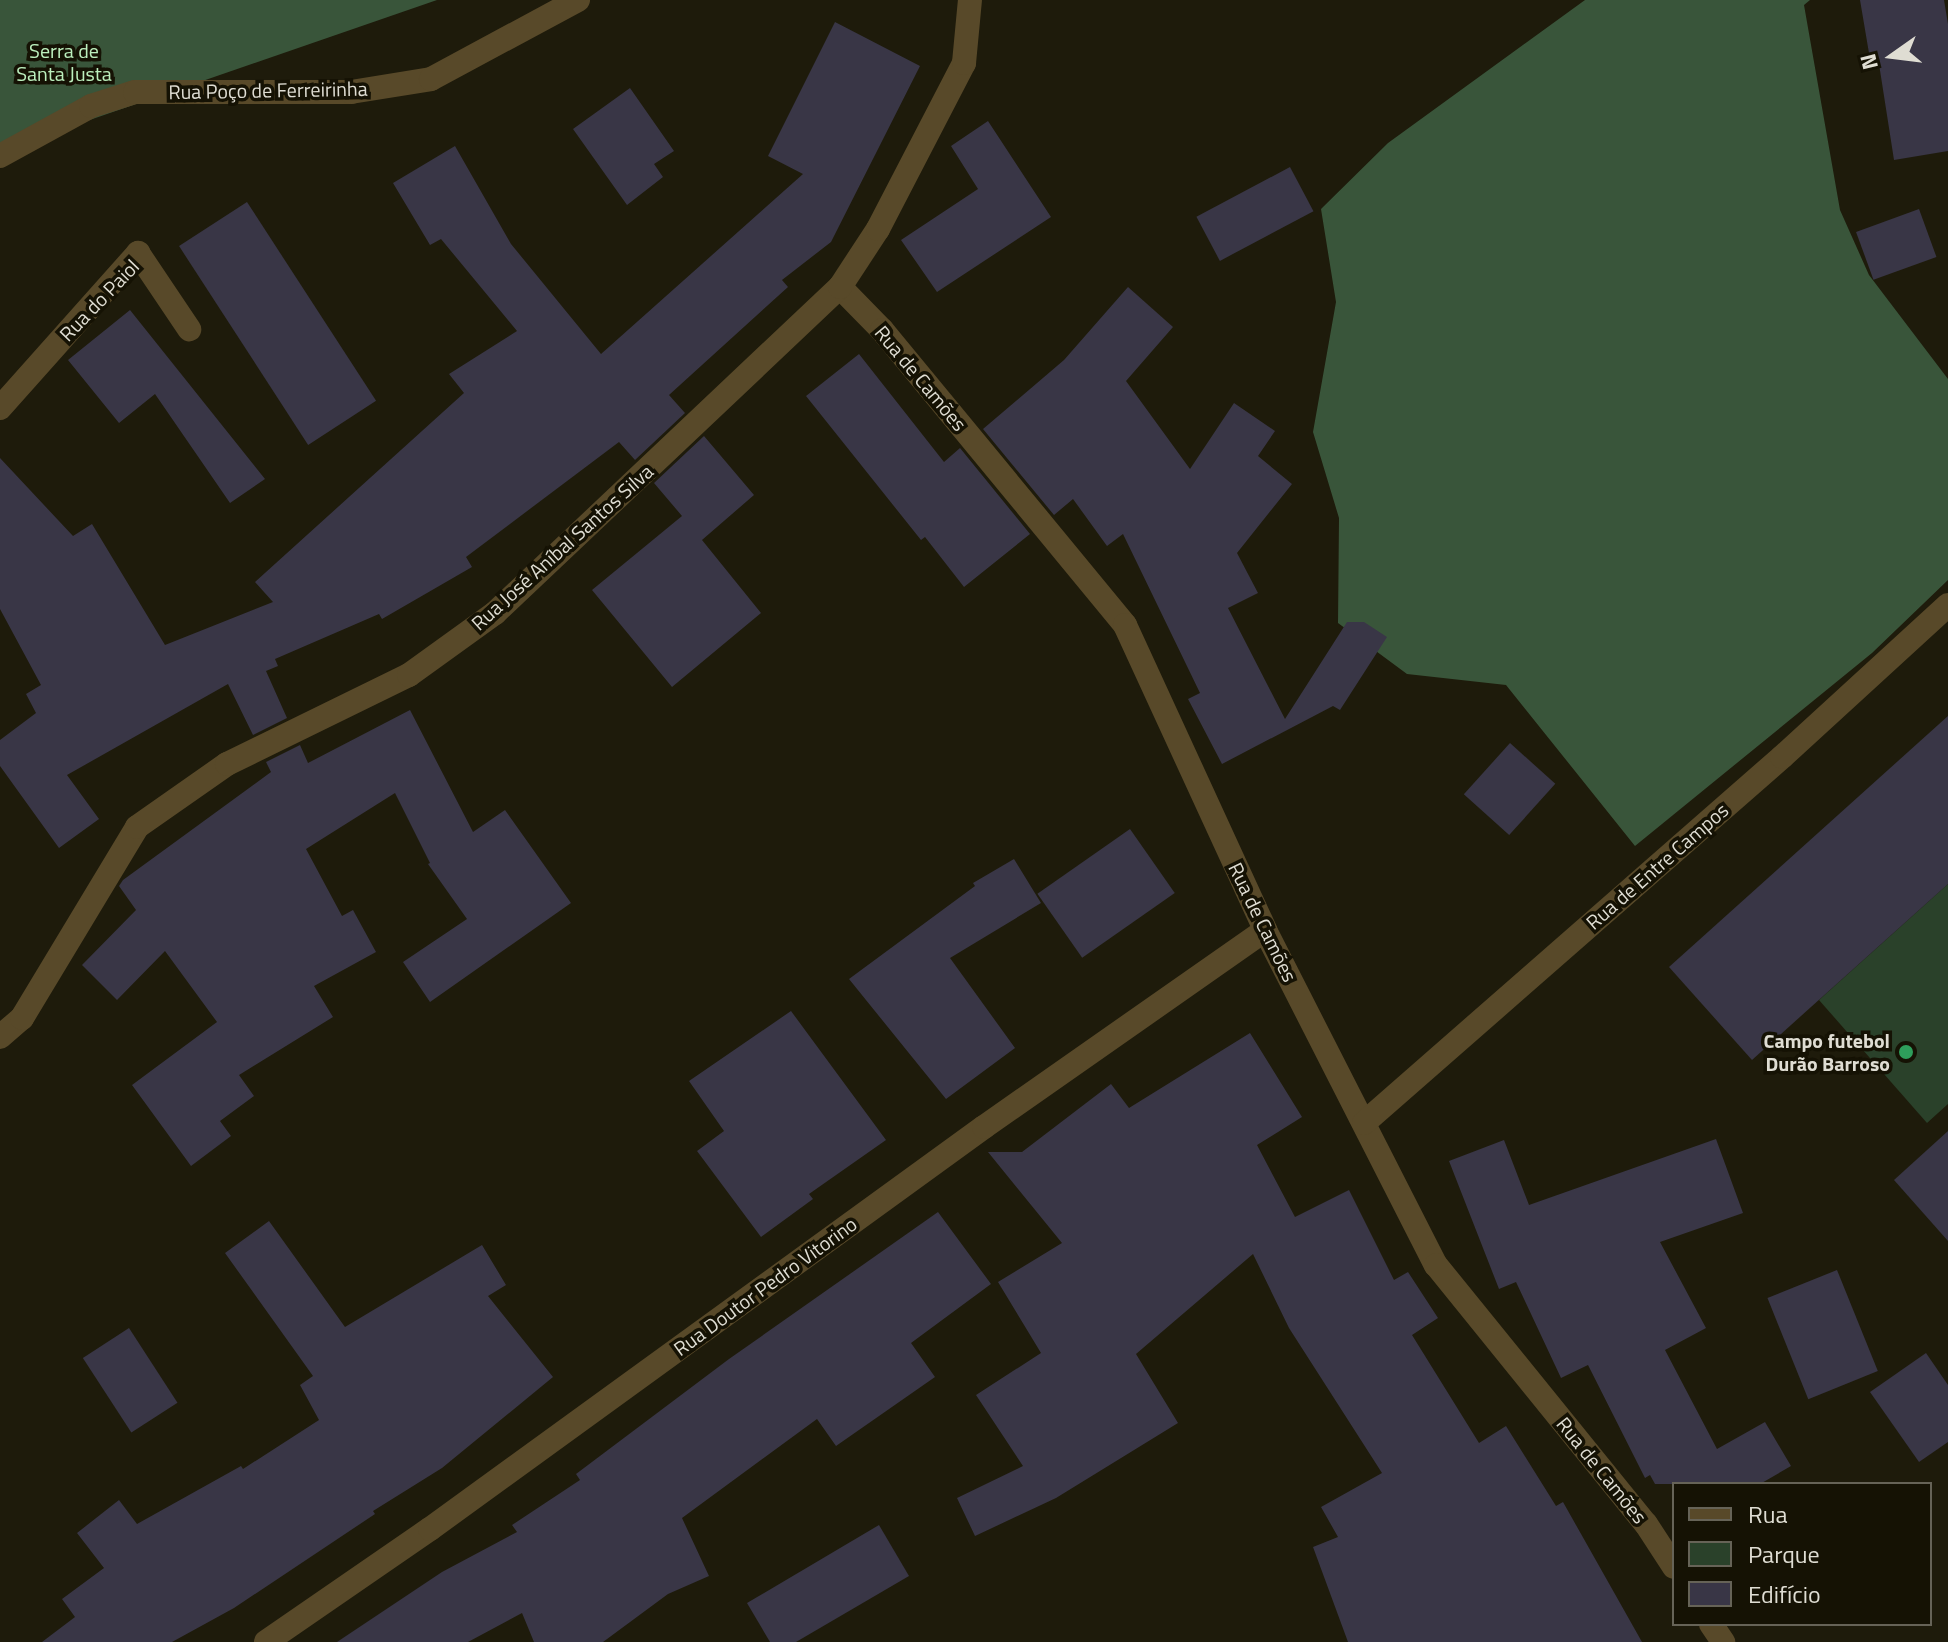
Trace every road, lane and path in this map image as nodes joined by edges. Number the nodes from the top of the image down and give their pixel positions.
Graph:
1 (578, 0) edge
2 (970, 0) edge
3 (0, 156) edge
4 (840, 287) junction
5 (189, 329) dead end
6 (0, 408) edge
7 (1948, 605) edge
8 (1265, 930) junction
9 (0, 1037) edge
10 (1364, 1123) junction
11 (1672, 1564) edge
12 (266, 1642) edge

1 - 3 street, Rua Poço de Ferreirinha
2 - 4 street, Rua José Aníbal Santos Silva
4 - 8 street, Rua de Camões
4 - 9 street, Rua José Aníbal Santos Silva
5 - 6 street, Rua do Paiol
7 - 10 street, Rua de Entre Campos
8 - 10 street, Rua de Camões
8 - 12 street, Rua Doutor Pedro Vitorino
10 - 11 street, Rua de Camões

